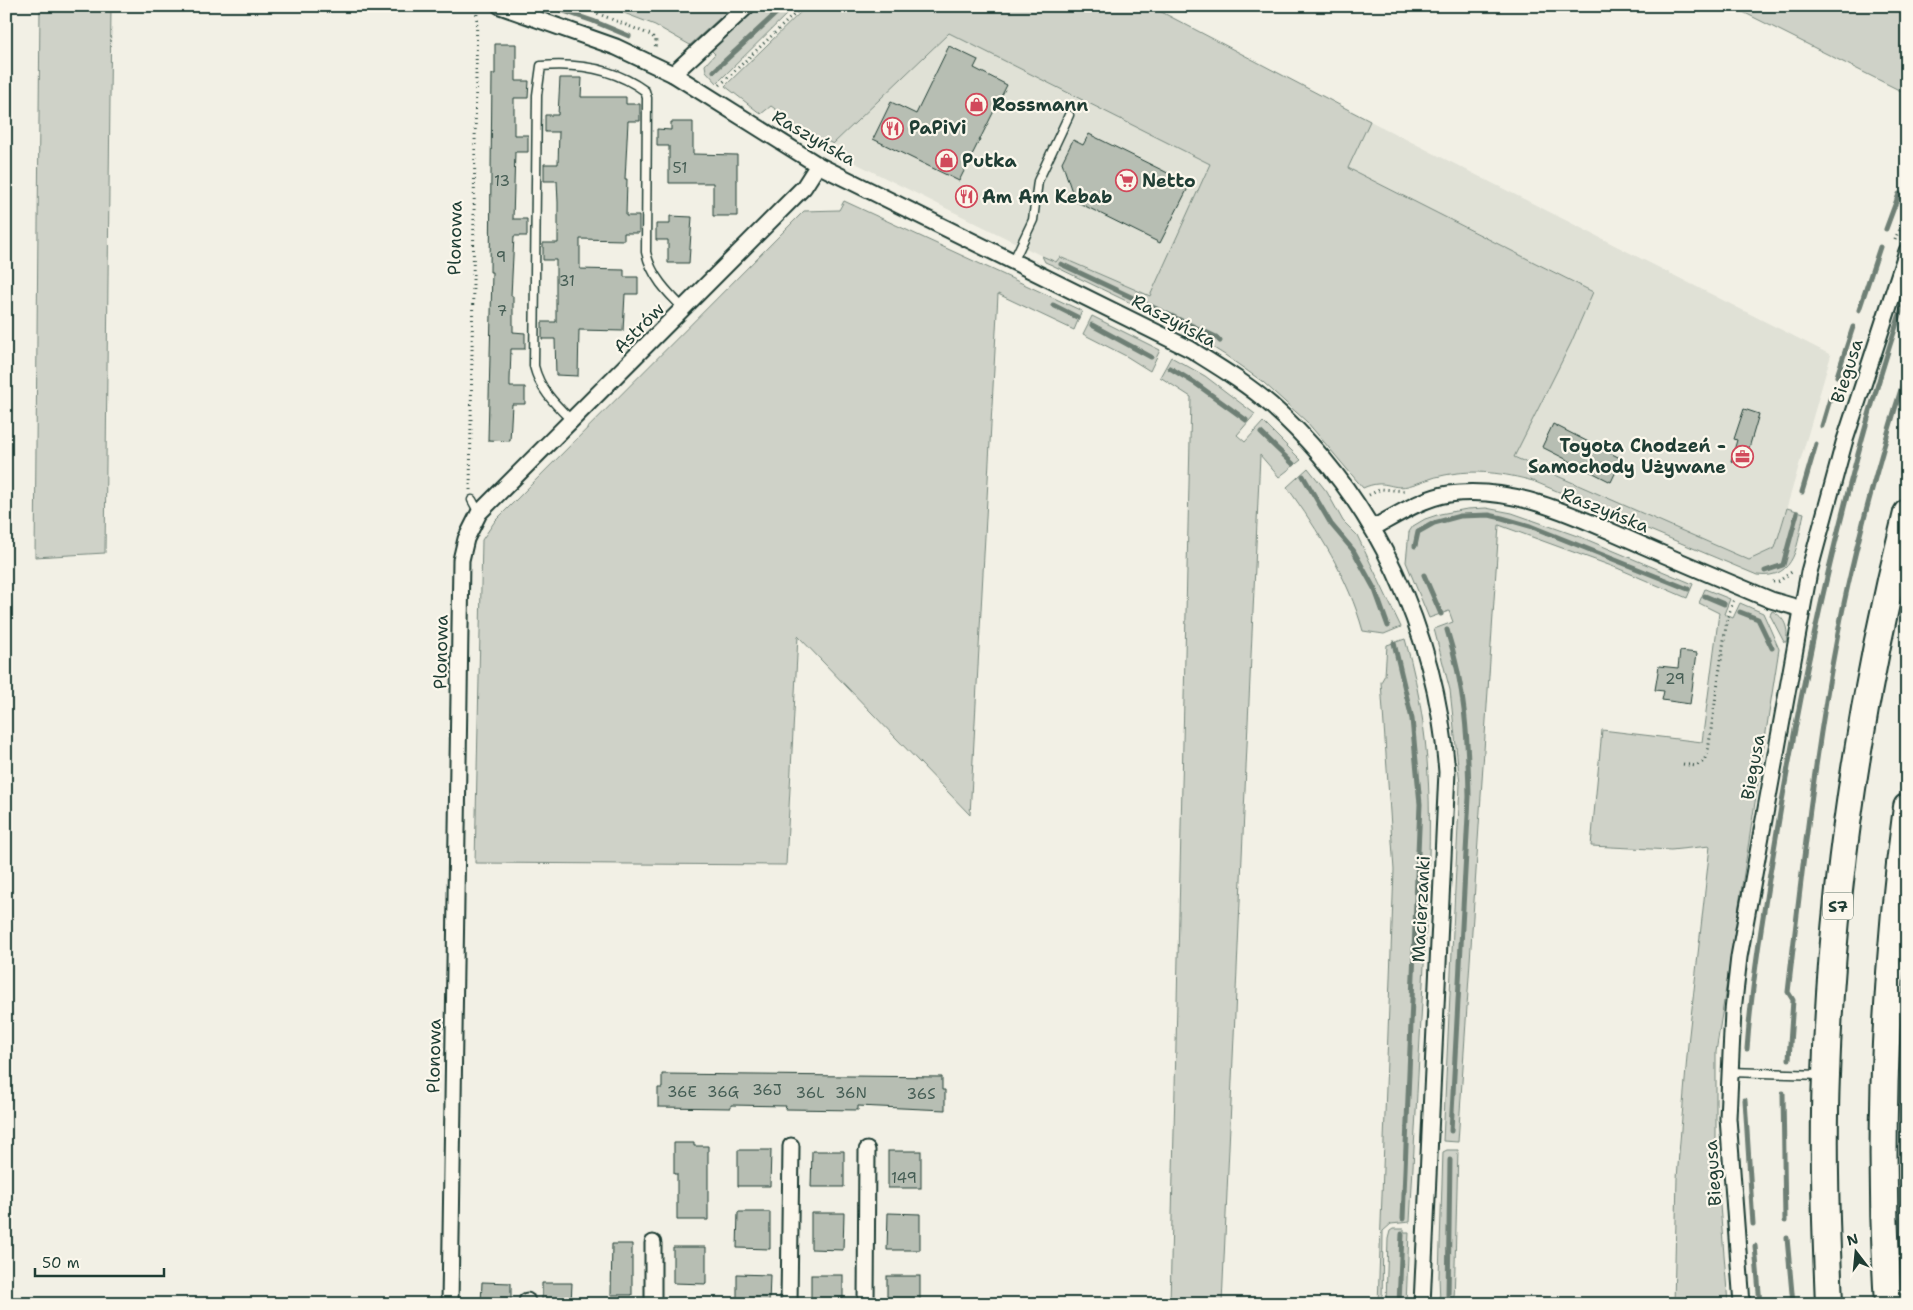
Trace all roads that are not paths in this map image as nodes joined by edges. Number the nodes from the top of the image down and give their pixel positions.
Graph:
1 (500, 6) edge
2 (747, 6) edge
3 (672, 74) junction
4 (1069, 115) dead end
5 (818, 165) junction
6 (1907, 251) edge
7 (1013, 262) junction
8 (684, 309) junction
9 (572, 421) junction
10 (476, 507) joint
11 (1907, 513) edge
12 (1373, 528) junction
13 (1802, 609) junction
14 (1907, 807) edge
15 (1729, 1072) junction
16 (1826, 1075) junction
17 (791, 1146) dead end
18 (867, 1150) dead end
19 (653, 1243) dead end
20 (450, 1304) edge
21 (653, 1304) edge
22 (789, 1304) edge
23 (866, 1304) edge
24 (1422, 1304) edge
25 (1742, 1304) edge
26 (1829, 1304) edge
27 (1888, 1304) edge

1 - 3 street, Raszyńska
2 - 3 street
3 - 5 street, Raszyńska
4 - 7 lane
5 - 7 street, Raszyńska
5 - 8 street, Astrów
6 - 13 street, Biegusa
7 - 12 street, Raszyńska
8 - 9 street, Astrów
8 - 9 lane
9 - 10 street, Astrów
10 - 20 street, Plonowa
11 - 16 highway, S7
12 - 13 street, Raszyńska
12 - 24 street, Macierzanki
13 - 15 street, Biegusa
14 - 27 highway
15 - 16 lane
15 - 25 street, Biegusa
16 - 26 highway, S7
17 - 22 street
18 - 23 street
19 - 21 street

